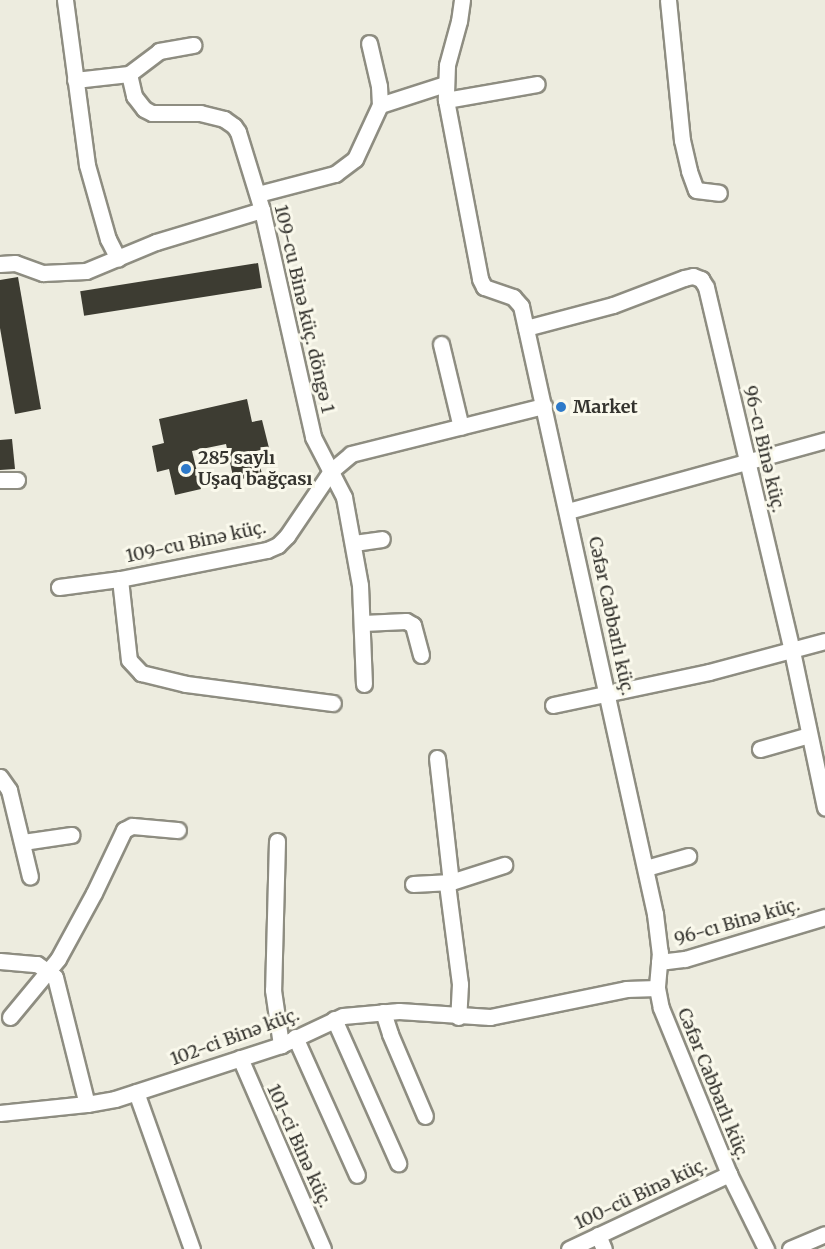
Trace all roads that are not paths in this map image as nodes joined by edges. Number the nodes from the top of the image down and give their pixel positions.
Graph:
1 (65, 0) edge
2 (462, 0) edge
3 (668, 0) edge
4 (369, 43) dead end
5 (193, 45) dead end
6 (129, 74) junction
7 (75, 80) junction
8 (445, 84) junction
9 (537, 84) dead end
10 (446, 100) junction
11 (380, 105) junction
12 (258, 194) junction
13 (719, 194) dead end
14 (262, 210) junction
15 (0, 249) edge
16 (118, 259) junction
17 (3, 264) edge
18 (526, 328) junction
19 (441, 344) dead end
20 (544, 406) junction
21 (461, 428) junction
22 (825, 440) edge
23 (746, 462) junction
24 (331, 471) junction
25 (0, 480) edge
26 (17, 480) dead end
27 (568, 511) junction
28 (382, 539) dead end
29 (354, 543) junction
30 (120, 579) junction
31 (59, 587) dead end
32 (363, 623) junction
33 (825, 641) edge
34 (792, 651) junction
35 (421, 655) dead end
36 (364, 684) dead end
37 (609, 694) junction
38 (333, 703) dead end
39 (553, 705) dead end
40 (809, 735) junction
41 (760, 749) dead end
42 (436, 758) dead end
43 (0, 777) edge
44 (825, 808) edge
45 (178, 830) dead end
46 (71, 835) dead end
47 (277, 841) dead end
48 (23, 842) junction
49 (688, 856) dead end
50 (504, 865) dead end
51 (646, 868) junction
52 (30, 877) dead end
53 (451, 882) junction
54 (413, 884) dead end
55 (825, 917) edge
56 (0, 961) edge
57 (659, 962) junction
58 (49, 970) junction
59 (657, 988) junction
60 (383, 1012) junction
61 (10, 1017) dead end
62 (458, 1017) junction
63 (334, 1018) junction
64 (295, 1037) junction
65 (281, 1045) junction
66 (240, 1058) junction
67 (136, 1092) junction
68 (87, 1104) junction
69 (0, 1113) edge
70 (425, 1116) dead end
71 (399, 1163) dead end
72 (729, 1174) junction
73 (357, 1175) dead end
74 (825, 1234) edge
75 (601, 1242) edge
76 (192, 1249) edge
77 (323, 1249) edge
78 (568, 1249) edge
79 (766, 1249) edge
80 (790, 1249) edge

1 - 7 street
2 - 8 street, Cəfər Cabbarlı küç.
3 - 13 street
4 - 11 street
5 - 6 street
6 - 7 street
6 - 12 street, 109-cu Binə küç. döngə 1
7 - 16 street
8 - 10 street, Cəfər Cabbarlı küç.
8 - 11 street
9 - 10 street
10 - 18 street, Cəfər Cabbarlı küç.
11 - 12 street
12 - 14 street, 109-cu Binə küç. döngə 1
14 - 16 street
14 - 24 street, 109-cu Binə küç. döngə 1
15 - 17 street
16 - 17 street
18 - 20 street, Cəfər Cabbarlı küç.
18 - 23 street, 96-cı Binə küç.
19 - 21 street
20 - 21 street, 109-cu Binə küç.
20 - 27 street, Cəfər Cabbarlı küç.
21 - 24 street, 109-cu Binə küç.
22 - 23 street
23 - 27 street
23 - 34 street, 96-cı Binə küç.
24 - 29 street, 109-cu Binə küç. döngə 1
24 - 30 street, 109-cu Binə küç.
25 - 26 street
27 - 37 street, Cəfər Cabbarlı küç.
28 - 29 street
29 - 32 street, 109-cu Binə küç. döngə 1
30 - 31 street, 109-cu Binə küç.
30 - 38 street
32 - 35 street
32 - 36 street, 109-cu Binə küç. döngə 1
33 - 34 street
34 - 37 street
34 - 40 street, 96-cı Binə küç.
37 - 39 street
37 - 51 street, Cəfər Cabbarlı küç.
40 - 41 street
40 - 44 street, 96-cı Binə küç.
42 - 53 street
43 - 48 street
45 - 58 street
46 - 48 street
47 - 65 street
48 - 52 street
49 - 51 street
50 - 53 street
51 - 57 street, Cəfər Cabbarlı küç.
53 - 54 street
53 - 62 street
55 - 57 street, 96-cı Binə küç.
56 - 58 street
57 - 59 street, Cəfər Cabbarlı küç.
58 - 61 street
58 - 68 street
59 - 62 street, 102-ci Binə küç.
59 - 72 street, Cəfər Cabbarlı küç.
60 - 62 street, 102-ci Binə küç.
60 - 63 street, 102-ci Binə küç.
60 - 70 street
63 - 64 street, 102-ci Binə küç.
63 - 71 street
64 - 65 street, 102-ci Binə küç.
64 - 73 street
65 - 66 street, 102-ci Binə küç.
66 - 67 street, 102-ci Binə küç.
66 - 77 street, 101-ci Binə küç.
67 - 68 street, 102-ci Binə küç.
67 - 76 street
68 - 69 street, 102-ci Binə küç.
72 - 75 street, 100-cü Binə küç.
72 - 79 street, Cəfər Cabbarlı küç.
74 - 80 street
75 - 78 street, 100-cü Binə küç.

